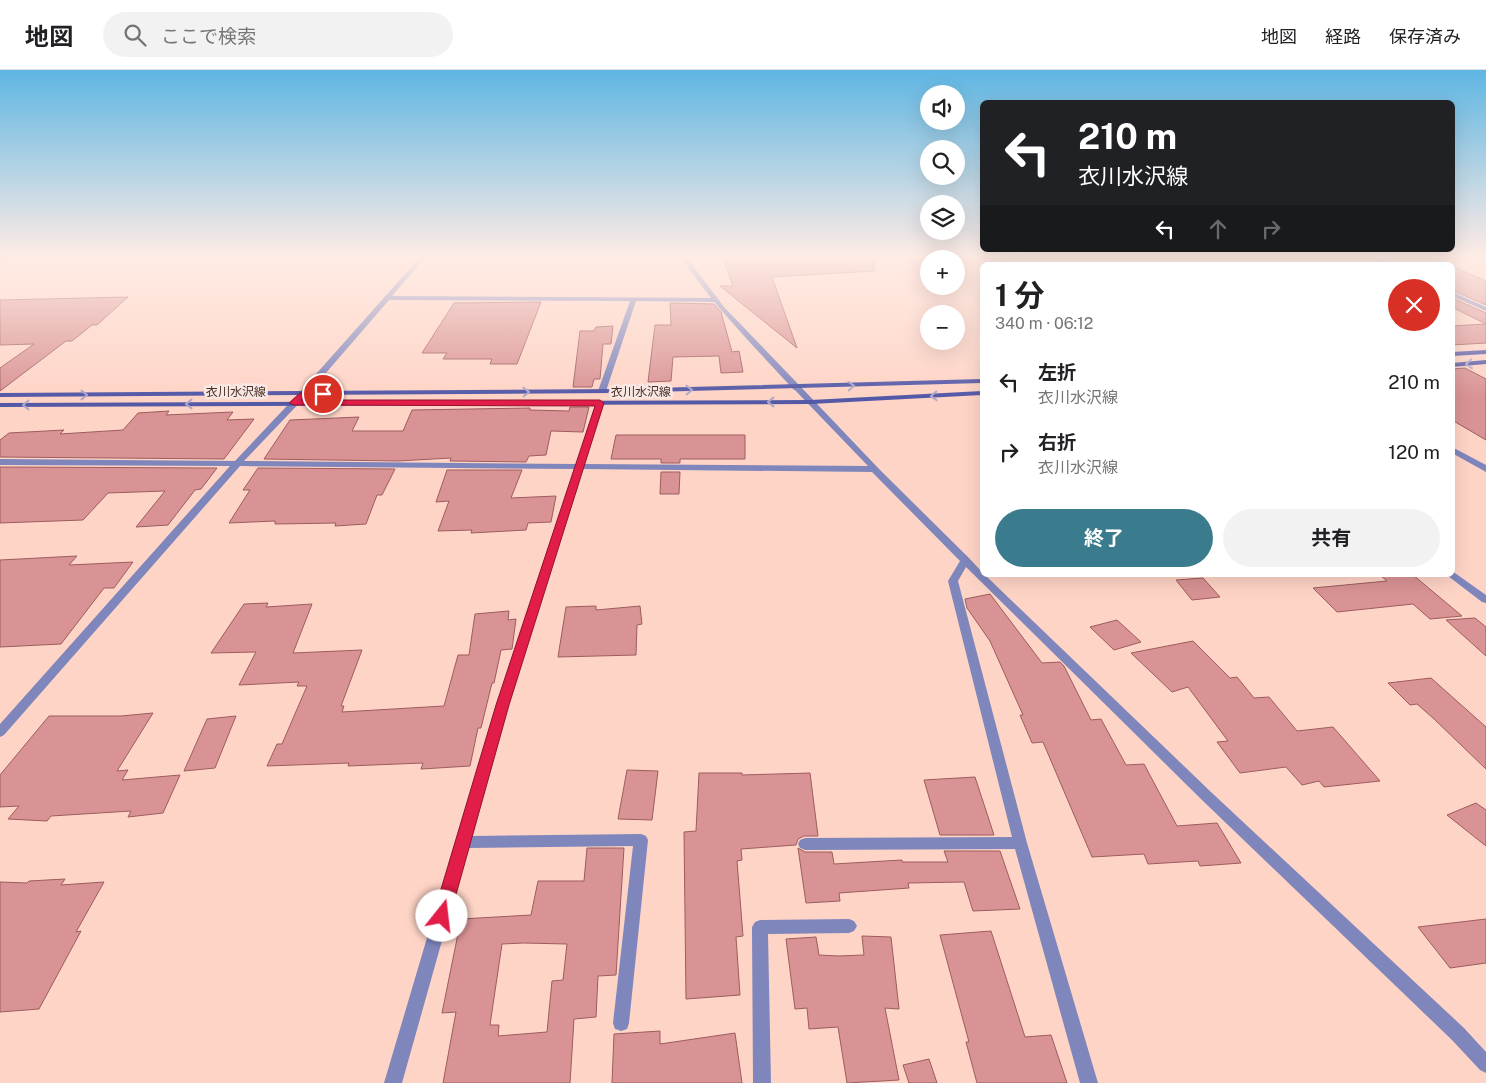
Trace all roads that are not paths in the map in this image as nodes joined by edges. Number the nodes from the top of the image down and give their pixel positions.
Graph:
1 (384, 302) edge
2 (633, 302) edge
3 (718, 302) edge
4 (1471, 302) edge
5 (1486, 309) edge
6 (1486, 352) edge
7 (1455, 354) edge
8 (1486, 362) edge
9 (1455, 365) edge
10 (980, 381) edge
11 (797, 388) junction
12 (980, 393) edge
13 (303, 394) junction
14 (0, 395) edge
15 (601, 397) junction
16 (811, 402) junction
17 (294, 403) junction
18 (0, 405) edge
19 (1455, 451) edge
20 (0, 462) edge
21 (238, 463) junction
22 (579, 466) junction
23 (876, 469) junction
24 (1486, 469) edge
25 (966, 560) junction
26 (980, 574) edge
27 (1455, 576) edge
28 (983, 577) edge
29 (1486, 600) edge
30 (0, 732) edge
31 (463, 842) junction
32 (1020, 843) junction
33 (805, 844) dead end
34 (849, 926) dead end
35 (621, 1023) dead end
36 (1486, 1064) edge
37 (393, 1083) edge
38 (762, 1083) edge
39 (1089, 1083) edge

1 - 13 street
2 - 15 street
3 - 11 street
4 - 5 street
6 - 7 main road
8 -> 9 main road
11 -> 10 main road, 衣川水沢線
15 -> 11 main road, 衣川水沢線
11 - 16 street
12 -> 16 main road, 衣川水沢線
14 -> 13 main road, 衣川水沢線
13 -> 15 main road, 衣川水沢線
13 - 17 street
16 -> 15 main road, 衣川水沢線
15 - 17 main road, 衣川水沢線
15 - 22 street
16 - 23 street
17 -> 18 main road, 衣川水沢線
17 - 21 street
19 - 24 street
20 - 21 street
21 - 22 street
21 - 30 street
22 - 23 street
22 - 31 street
23 - 25 street
25 - 26 street
25 - 32 street
27 - 29 street
28 - 36 street
31 - 35 street
31 - 37 street
32 - 33 street
32 - 39 street
34 - 38 street

